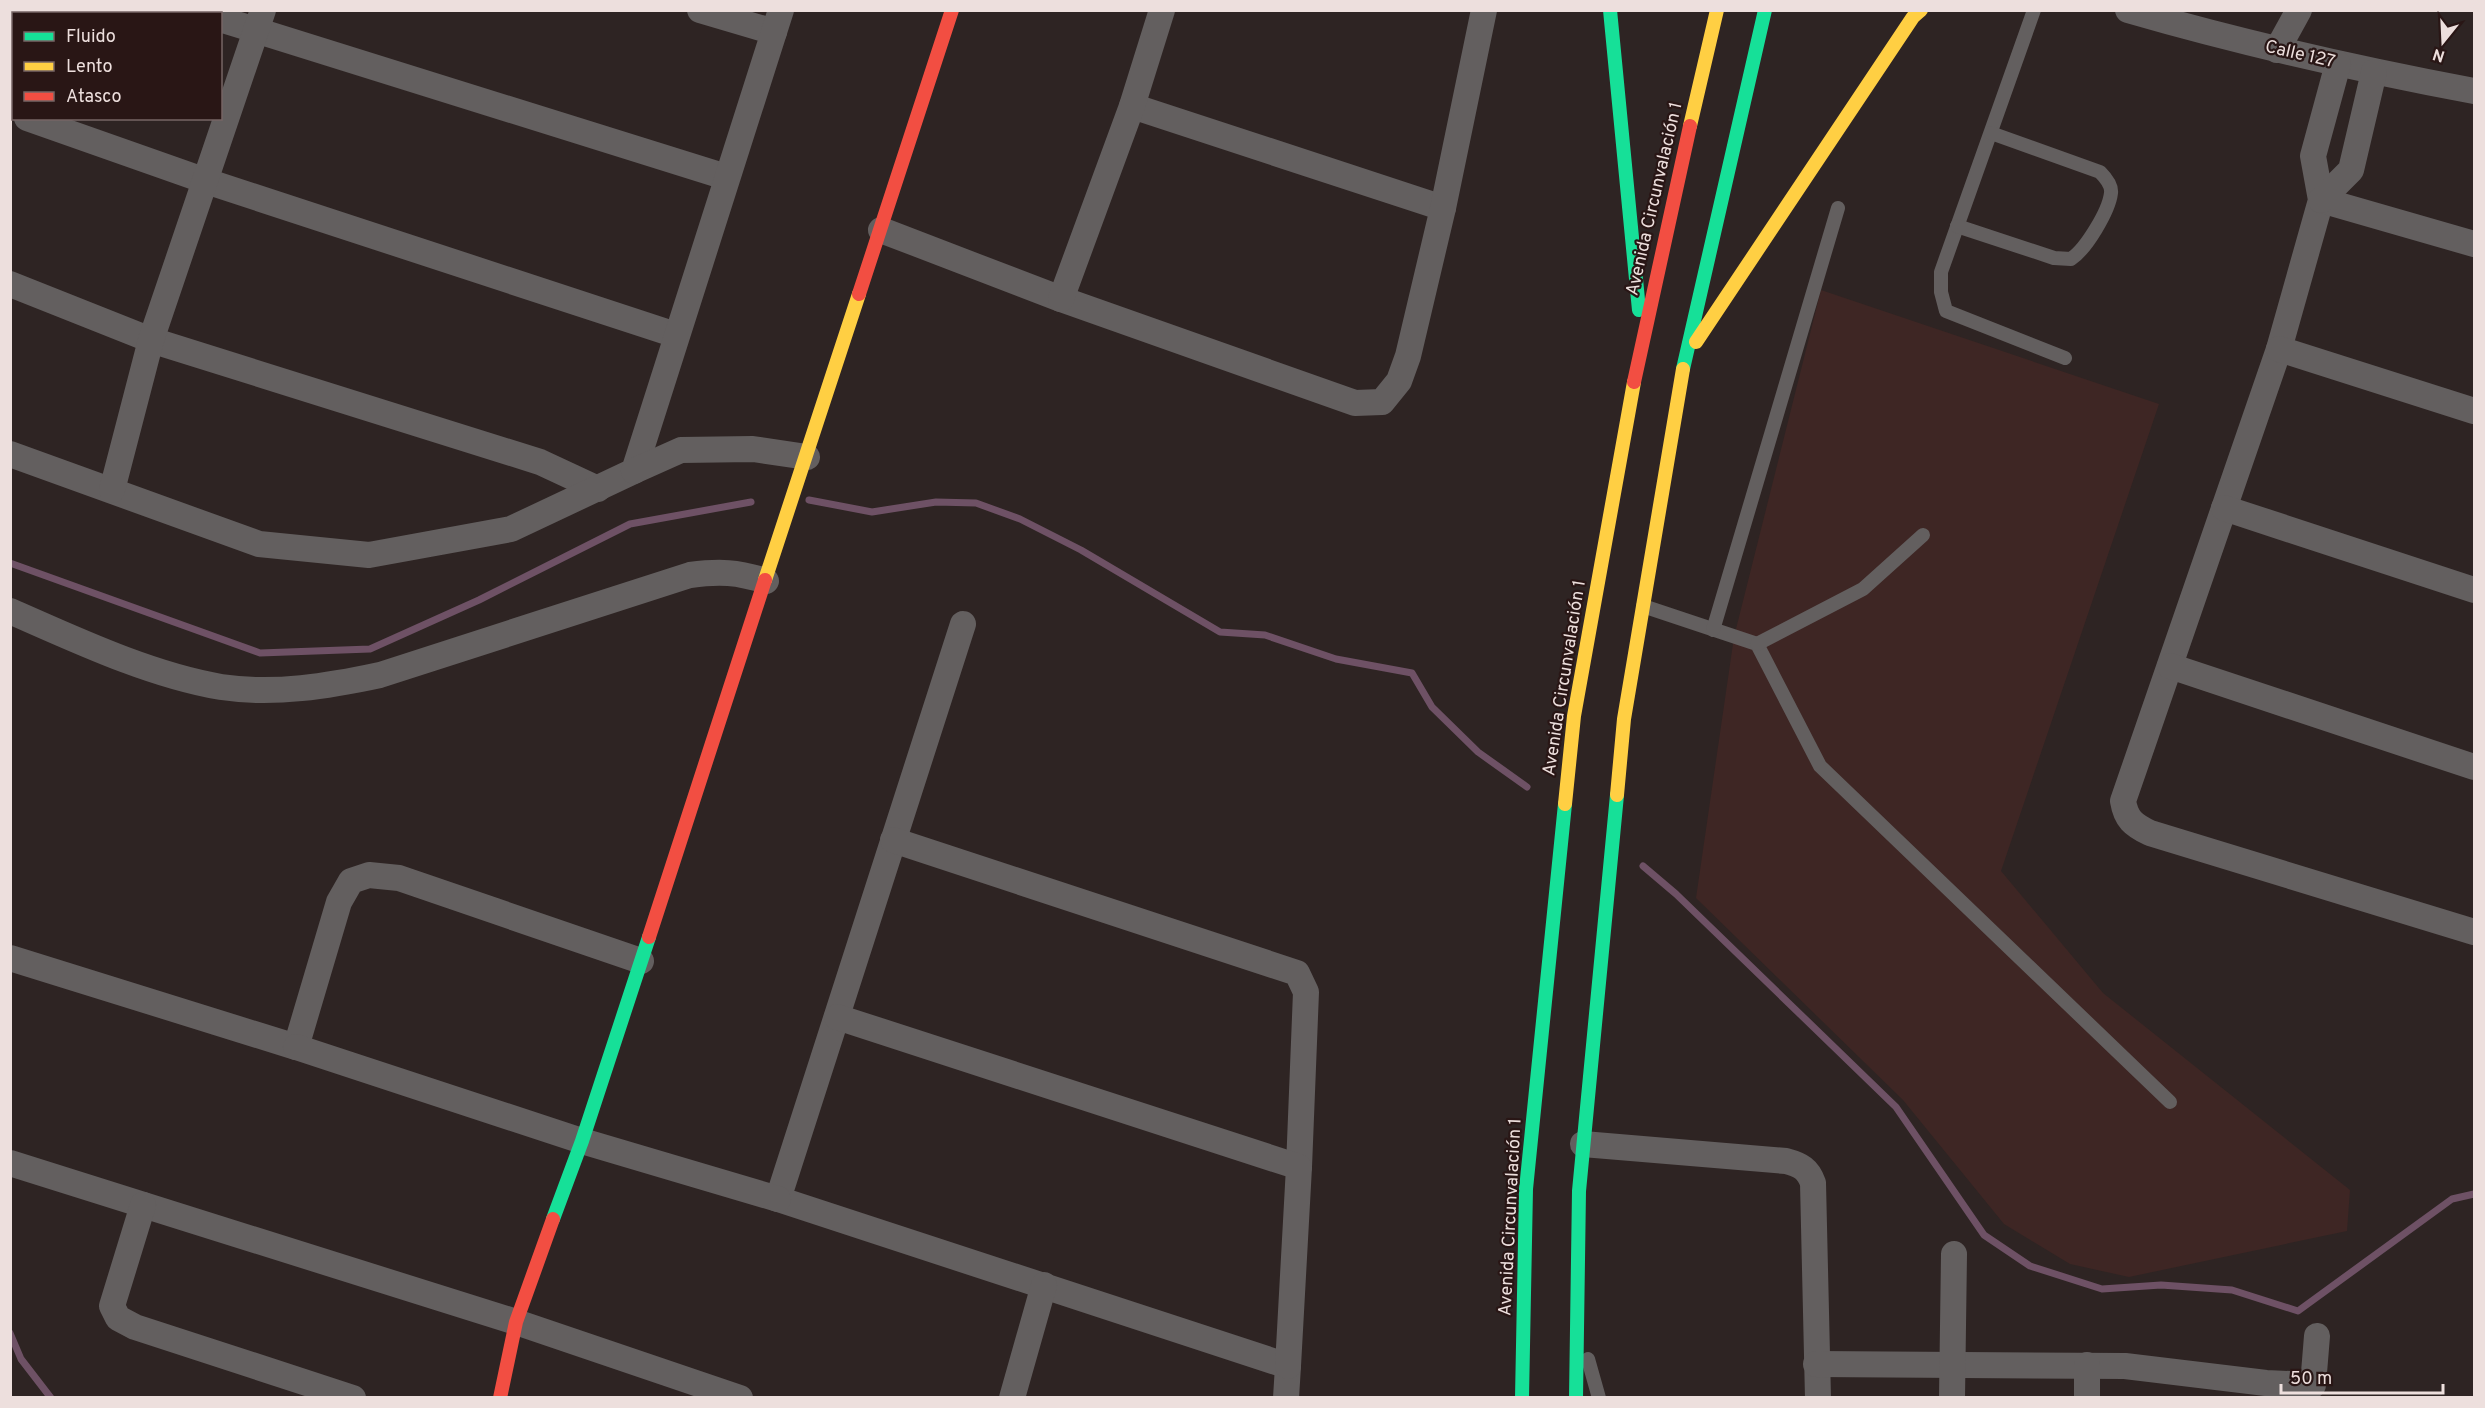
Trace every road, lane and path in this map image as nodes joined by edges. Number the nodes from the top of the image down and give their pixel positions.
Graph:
1 (700, 10) edge
2 (952, 10) edge
3 (1162, 10) edge
4 (1484, 10) edge
5 (1610, 10) edge
6 (1717, 10) edge
7 (1765, 10) edge
8 (2034, 10) edge
9 (2128, 10) edge
10 (2299, 10) edge
11 (1915, 13) edge
12 (222, 19) edge
13 (2198, 20) edge
14 (259, 21) edge
15 (777, 21) edge
16 (2277, 50) junction
17 (2338, 64) junction
18 (2374, 72) junction
19 (2475, 91) edge
20 (1132, 106) junction
21 (33, 120) edge
22 (1991, 133) junction
23 (726, 177) junction
24 (206, 181) junction
25 (2321, 200) junction
26 (1443, 208) junction
27 (1838, 208) dead end
28 (1957, 226) junction
29 (881, 230) junction
30 (2475, 244) edge
31 (10, 284) edge
32 (1061, 299) junction
33 (676, 335) junction
34 (1642, 339) junction
35 (151, 340) junction
36 (2279, 349) junction
37 (2065, 357) dead end
38 (1685, 359) junction
39 (2475, 411) edge
40 (10, 454) edge
41 (807, 457) junction
42 (633, 471) junction
43 (598, 489) junction
44 (112, 490) junction
45 (2224, 508) junction
46 (1923, 535) dead end
47 (766, 580) junction
48 (2475, 590) edge
49 (1643, 606) junction
50 (10, 610) edge
51 (963, 624) dead end
52 (1713, 630) junction
53 (1757, 644) junction
54 (2170, 666) junction
55 (2475, 766) edge
56 (892, 840) junction
57 (2475, 932) edge
58 (10, 958) edge
59 (641, 961) junction
60 (837, 1017) junction
61 (296, 1047) junction
62 (2170, 1102) dead end
63 (582, 1141) junction
64 (1583, 1144) junction
65 (10, 1163) edge
66 (1299, 1167) junction
67 (778, 1199) junction
68 (143, 1205) junction
69 (1954, 1254) dead end
70 (1044, 1285) junction
71 (1577, 1317) junction
72 (516, 1322) junction
73 (2317, 1336) dead end
74 (1816, 1364) junction
75 (2087, 1365) junction
76 (1288, 1366) junction
77 (1952, 1366) junction
78 (2266, 1390) edge
79 (728, 1396) edge
80 (353, 1398) edge
81 (500, 1398) edge
82 (1012, 1398) edge
83 (1286, 1398) edge
84 (1521, 1398) edge
85 (1576, 1398) edge
86 (1599, 1398) edge
87 (1818, 1398) edge
88 (1952, 1398) edge
89 (2087, 1398) edge

1 - 15 street
2 - 29 main road
3 - 20 street
4 - 26 street
5 - 34 main road
6 - 34 main road, Avenida Circunvalación 1
7 - 38 main road
8 - 22 lane
9 - 13 street, Calle 127
10 - 16 street
11 - 38 main road
12 - 14 street
13 - 16 street, Calle 127
14 - 23 street
14 - 24 street
15 - 23 street
16 - 17 street, Calle 127
17 - 18 street, Calle 127
17 - 25 street
18 - 19 street, Calle 127
18 - 25 street
20 - 26 street
20 - 32 street
21 - 24 street
22 - 28 lane
22 - 28 lane
23 - 33 street
24 - 33 street
24 - 35 street
25 - 30 street
25 - 36 street
26 - 32 street
27 - 52 lane
28 - 37 lane
29 - 32 street
29 - 41 main road
31 - 35 street
33 - 42 street
34 - 84 main road, Avenida Circunvalación 1
35 - 43 street
35 - 44 street
36 - 39 street
36 - 45 street
38 - 49 main road
40 - 44 street
41 - 42 street
41 - 47 main road
42 - 43 street
43 - 44 street
45 - 48 street
45 - 54 street
46 - 53 lane
47 - 50 street
47 - 59 main road
49 - 52 lane
49 - 64 main road
51 - 56 street
52 - 53 lane
53 - 62 lane
54 - 55 street
54 - 57 street
56 - 60 street
56 - 66 street
58 - 61 street
59 - 61 street
59 - 63 main road
60 - 66 street
60 - 67 street
61 - 63 street
63 - 67 street
63 - 72 main road
64 - 71 main road
64 - 74 street
65 - 68 street
66 - 76 street
67 - 70 street
68 - 72 street
68 - 80 street
69 - 77 street
70 - 76 street
70 - 82 street
71 - 85 main road
71 - 86 lane
72 - 79 street
72 - 81 main road
73 - 78 street
74 - 77 street
74 - 87 street
75 - 77 street
75 - 78 street
75 - 89 street
76 - 83 street
77 - 88 street

